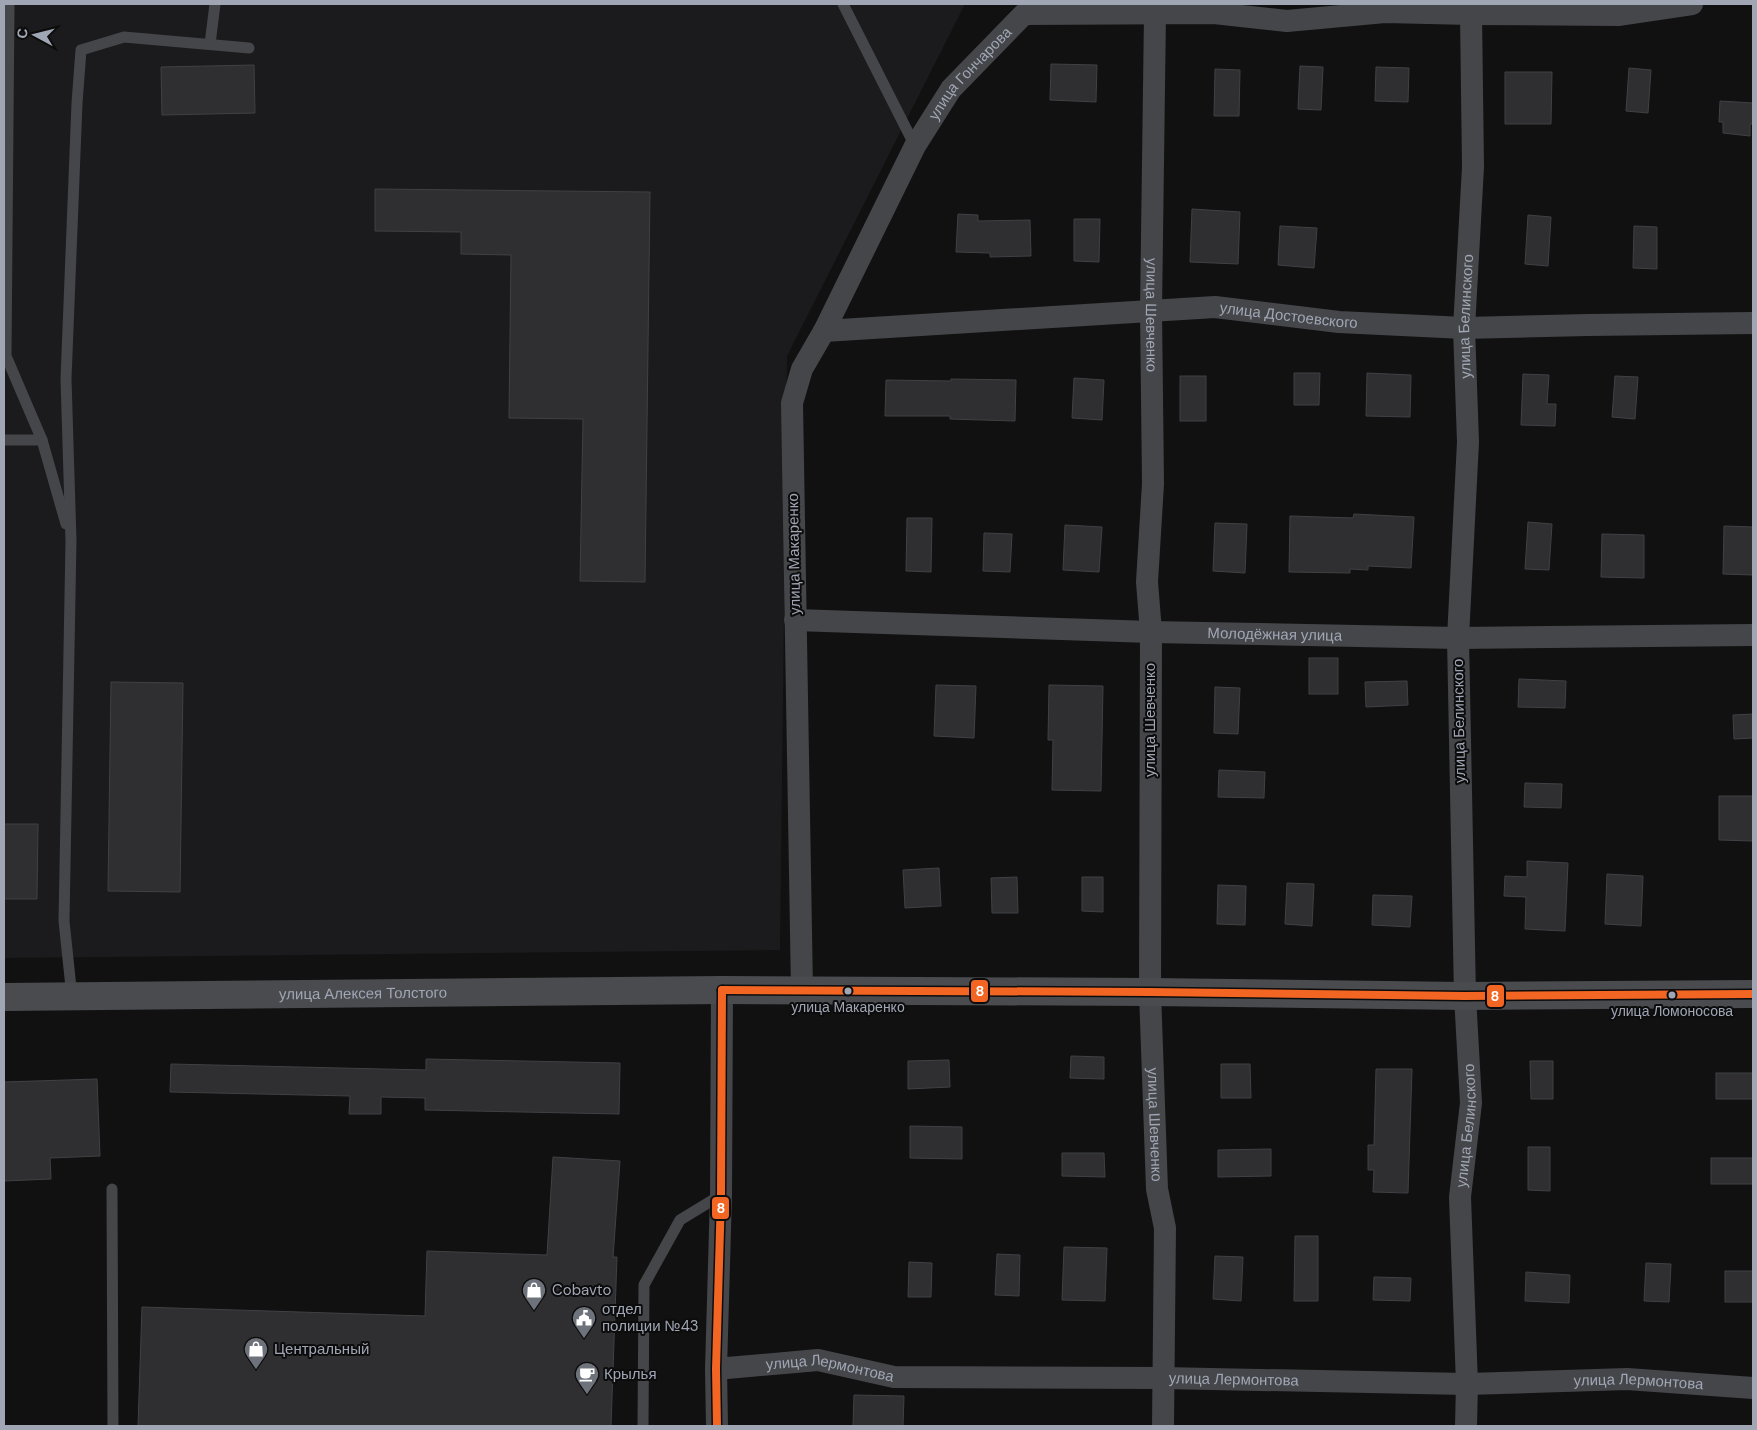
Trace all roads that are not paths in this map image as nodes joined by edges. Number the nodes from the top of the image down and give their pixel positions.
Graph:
1 (9, 4) edge
2 (215, 4) edge
3 (843, 4) edge
4 (1692, 4) edge
5 (1155, 13) junction
6 (1471, 14) junction
7 (210, 44) junction
8 (249, 48) dead end
9 (915, 146) junction
10 (1151, 311) junction
11 (1753, 323) edge
12 (1464, 328) junction
13 (824, 331) junction
14 (4, 440) edge
15 (42, 440) junction
16 (71, 541) junction
17 (795, 620) junction
18 (1151, 632) junction
19 (1753, 636) edge
20 (1458, 638) junction
21 (722, 990) junction
22 (802, 991) junction
23 (1150, 992) junction
24 (1753, 994) edge
25 (1464, 996) junction
26 (4, 997) edge
27 (72, 997) junction
28 (112, 1189) dead end
29 (721, 1195) junction
30 (716, 1369) junction
31 (1163, 1378) junction
32 (1467, 1384) junction
33 (1753, 1388) edge
34 (113, 1426) edge
35 (643, 1426) edge
36 (717, 1426) edge
37 (1163, 1426) edge
38 (1466, 1426) edge

1 - 15 lane
2 - 7 lane
3 - 9 lane
4 - 6 street, улица Гончарова
5 - 6 street, улица Гончарова
5 - 9 street, улица Гончарова
5 - 10 street, улица Шевченко
6 - 12 street, улица Белинского
7 - 8 lane
7 - 16 lane
9 - 13 street, улица Макаренко
10 - 12 street, улица Достоевского
10 - 13 street, улица Достоевского
10 - 18 street, улица Шевченко
11 - 12 street, улица Достоевского
12 - 20 street, улица Белинского
13 - 17 street, улица Макаренко
14 - 15 lane
15 - 16 lane
16 - 27 lane
17 - 18 street, Молодёжная улица
17 - 22 street, улица Макаренко
18 - 20 street, Молодёжная улица
18 - 23 street, улица Шевченко
19 - 20 street, Молодёжная улица
20 - 25 street, улица Белинского
21 - 22 street, улица Алексея Толстого
21 - 27 street, улица Алексея Толстого
21 - 29 street
22 - 23 street, улица Алексея Толстого
23 - 25 street
23 - 31 street, улица Шевченко
24 - 25 street
25 - 32 street, улица Белинского
26 - 27 street, улица Алексея Толстого
28 - 34 lane
29 - 30 street
29 - 35 lane
30 - 31 street, улица Лермонтова
30 - 36 street
31 - 32 street, улица Лермонтова
31 - 37 street, улица Шевченко
32 - 33 street, улица Лермонтова
32 - 38 street, улица Белинского

